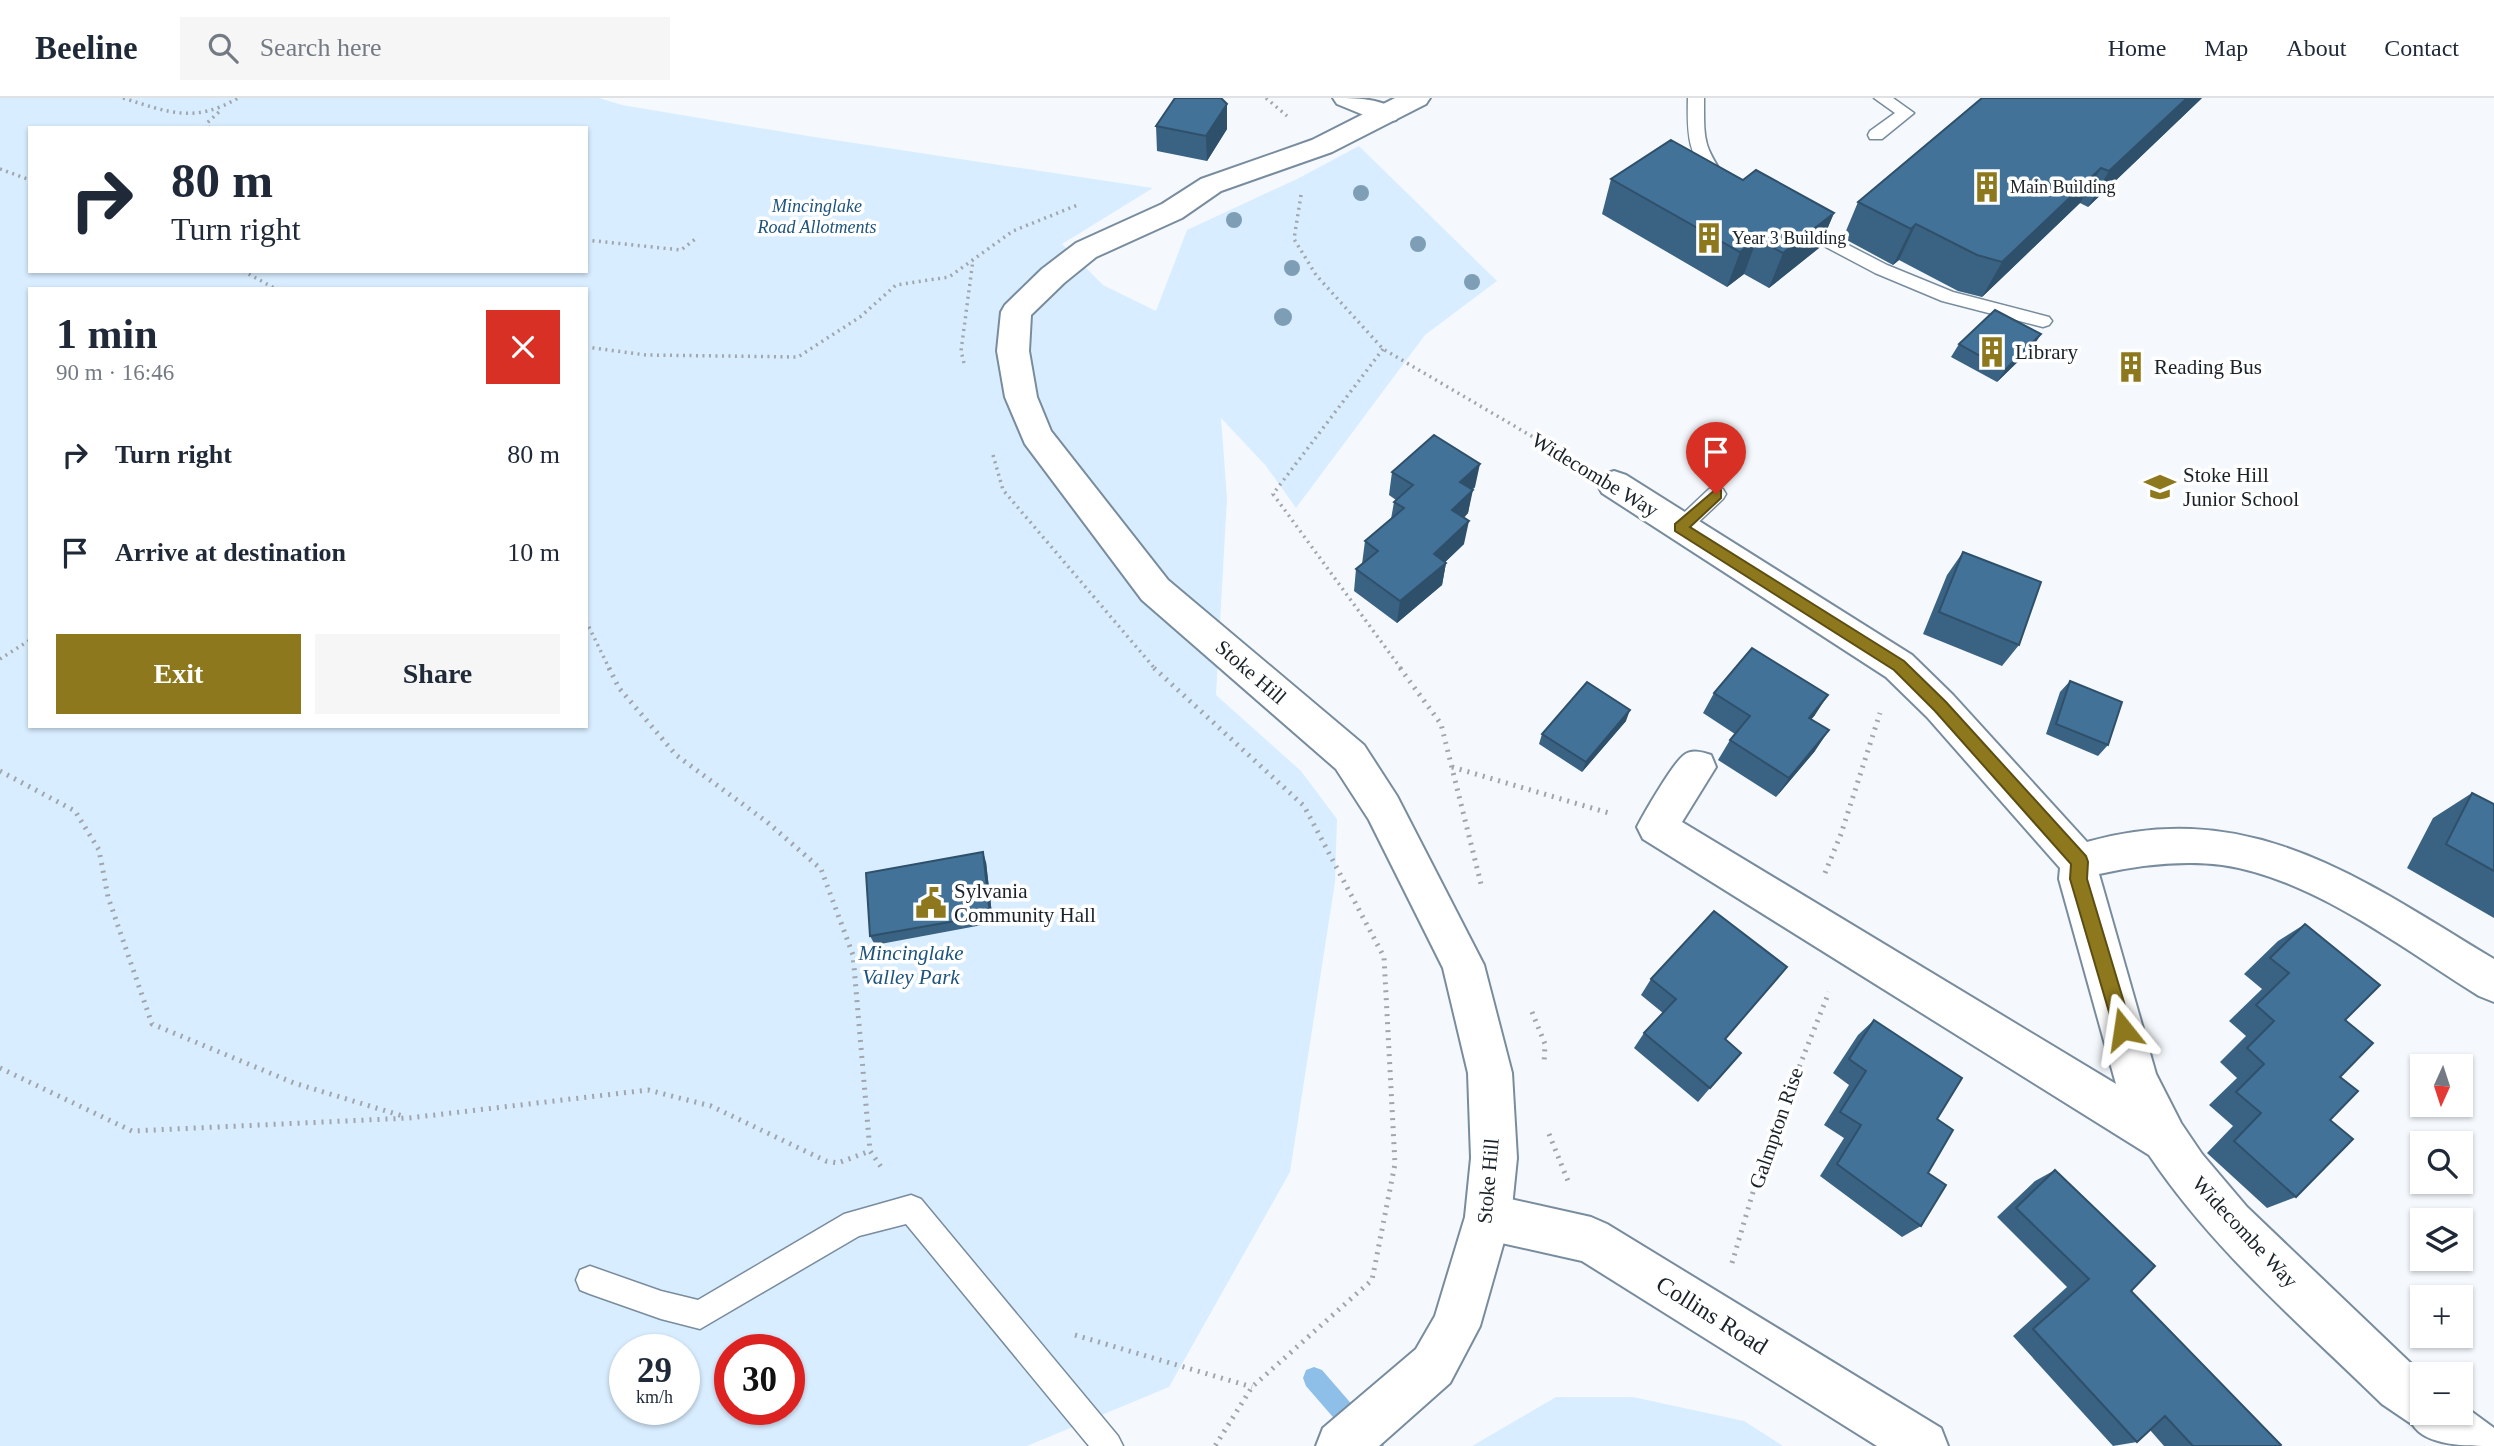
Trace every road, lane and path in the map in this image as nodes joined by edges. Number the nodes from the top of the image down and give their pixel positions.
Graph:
1 (123, 98) edge
2 (238, 98) edge
3 (1347, 98) edge
4 (1416, 98) edge
5 (1696, 98) edge
6 (1882, 98) edge
7 (220, 110) junction
8 (1386, 114) junction
9 (209, 126) edge
10 (1876, 135) dead end
11 (1304, 153) junction
12 (0, 169) edge
13 (28, 179) edge
14 (1732, 189) edge
15 (1780, 216) edge
16 (698, 237) dead end
17 (588, 240) edge
18 (973, 260) dead end
19 (247, 273) edge
20 (896, 285) dead end
21 (272, 287) edge
22 (2043, 321) dead end
23 (588, 346) edge
24 (1383, 349) junction
25 (965, 364) dead end
26 (992, 452) dead end
27 (1614, 484) joint
28 (1716, 494) dead end
29 (1680, 528) junction
30 (588, 625) edge
31 (28, 641) edge
32 (0, 659) edge
33 (1899, 666) junction
34 (1697, 767) dead end
35 (0, 771) edge
36 (1657, 827) junction
37 (1840, 842) dead end
38 (2080, 862) junction
39 (1842, 941) junction
40 (2494, 982) edge
41 (1545, 1044) dead end
42 (0, 1068) edge
43 (1544, 1068) dead end
44 (410, 1118) junction
45 (1546, 1127) dead end
46 (2165, 1139) junction
47 (870, 1151) junction
48 (911, 1209) junction
49 (1488, 1217) junction
50 (1591, 1240) junction
51 (590, 1280) dead end
52 (995, 1311) junction
53 (1716, 1318) junction
54 (1252, 1388) junction
55 (2410, 1396) edge
56 (2449, 1425) edge
57 (1108, 1446) edge
58 (1215, 1446) edge
59 (1341, 1446) edge
60 (1923, 1446) edge
61 (2476, 1446) edge

1 - 7 path
2 - 7 path
3 - 8 street
4 - 8 street, Stoke Hill
5 - 14 lane
6 - 10 lane
7 - 9 path
8 - 11 street, Stoke Hill
11 - 24 path, Widecombe Way
11 - 49 street, Stoke Hill
12 - 13 path
15 - 22 lane
16 - 17 path
18 - 25 path
19 - 21 path
20 - 23 path
24 - 27 path, Widecombe Way
24 - 36 path
26 - 54 path
27 - 29 street, Widecombe Way
28 - 29 lane
29 - 33 street, Widecombe Way
30 - 47 path
31 - 32 path
33 - 37 path
33 - 38 street, Widecombe Way
34 - 36 street
35 - 44 path
36 - 39 street
38 - 40 street
38 - 46 street, Widecombe Way
39 - 46 street
39 - 53 path, Galmpton Rise
41 - 43 path
42 - 44 path
44 - 47 path
45 - 50 path
46 - 55 street, Widecombe Way
47 - 48 path
48 - 51 lane
48 - 52 lane
49 - 50 street, Collins Road
49 - 59 street, Stoke Hill
50 - 53 street, Collins Road
52 - 54 path
52 - 57 lane
53 - 60 street, Collins Road
54 - 58 path
56 - 61 street

